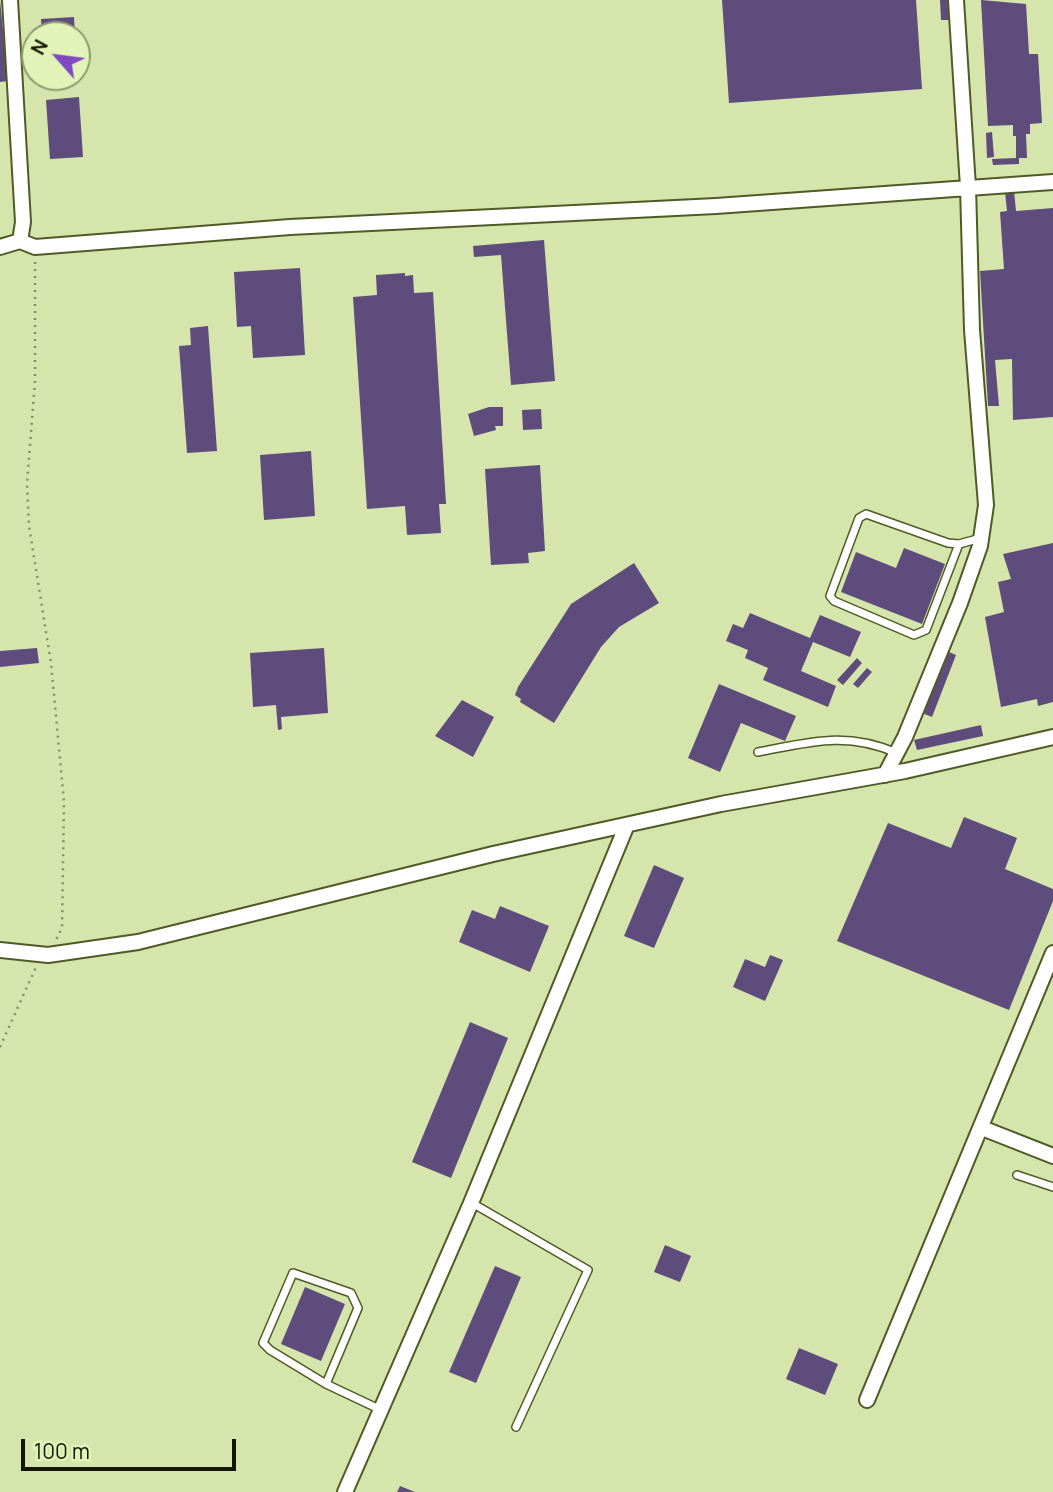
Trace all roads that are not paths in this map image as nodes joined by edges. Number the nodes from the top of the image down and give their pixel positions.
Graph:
1 (10, 0) edge
2 (956, 0) edge
3 (1053, 182) edge
4 (968, 187) junction
5 (20, 241) junction
6 (0, 247) edge
7 (982, 538) junction
8 (960, 544) junction
9 (1053, 737) edge
10 (758, 752) dead end
11 (898, 753) junction
12 (884, 775) junction
13 (626, 827) junction
14 (0, 950) edge
15 (1053, 953) edge
16 (982, 1128) junction
17 (1053, 1156) edge
18 (1017, 1175) dead end
19 (1053, 1187) edge
20 (471, 1203) junction
21 (326, 1384) junction
22 (867, 1400) dead end
23 (379, 1409) junction
24 (516, 1427) dead end
25 (345, 1492) edge

1 - 5 street
2 - 4 street
3 - 4 street
4 - 5 street
4 - 7 street
5 - 6 street
7 - 8 lane
7 - 11 street
8 - 8 lane
9 - 12 street
10 - 11 lane
11 - 12 street
12 - 13 street
13 - 14 street
13 - 20 street
15 - 16 street
16 - 17 street
16 - 22 street
18 - 19 lane
20 - 23 street
20 - 24 lane
21 - 21 lane
21 - 23 lane
23 - 25 street

